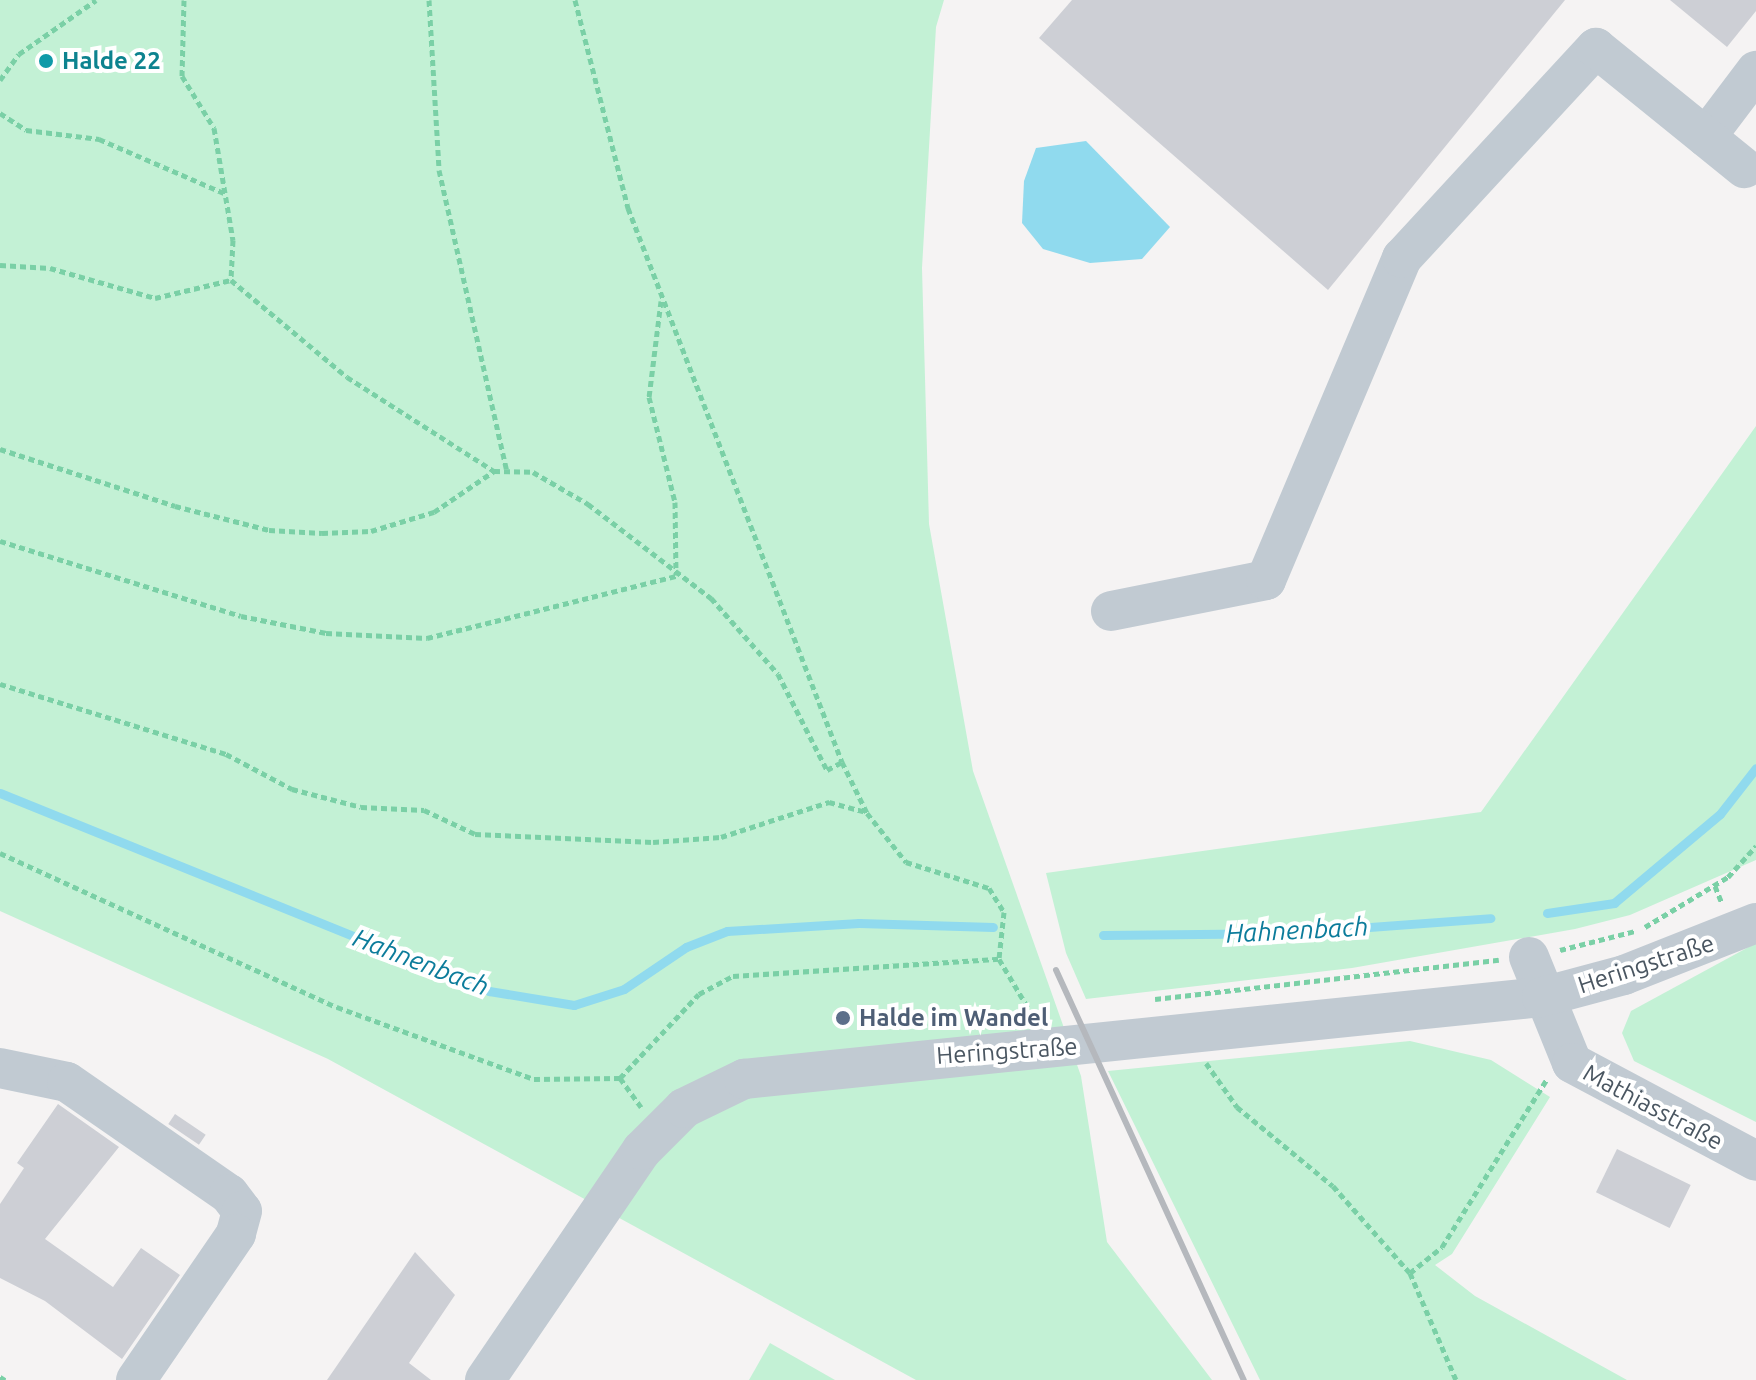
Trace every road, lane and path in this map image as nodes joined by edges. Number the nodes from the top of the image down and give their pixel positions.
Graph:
1 (96, 0) edge
2 (184, 0) edge
3 (429, 0) edge
4 (575, 0) edge
5 (1756, 71) edge
6 (0, 80) edge
7 (0, 113) edge
8 (1706, 137) junction
9 (1744, 168) dead end
10 (224, 193) junction
11 (0, 265) edge
12 (231, 280) junction
13 (661, 299) junction
14 (0, 449) edge
15 (494, 471) junction
16 (507, 471) junction
17 (0, 541) edge
18 (676, 576) junction
19 (1111, 611) dead end
20 (0, 684) edge
21 (842, 762) junction
22 (867, 813) junction
23 (1756, 846) edge
24 (0, 853) edge
25 (1756, 923) edge
26 (1528, 956) junction
27 (999, 959) junction
28 (1542, 997) junction
29 (1139, 1001) dead end
30 (1049, 1018) dead end
31 (1200, 1035) junction
32 (1566, 1052) junction
33 (0, 1068) edge
34 (620, 1078) junction
35 (638, 1104) dead end
36 (1756, 1161) edge
37 (1410, 1273) junction
38 (0, 1377) edge
39 (5, 1380) edge
40 (136, 1380) edge
41 (485, 1380) edge
42 (1456, 1380) edge

1 - 6 path
2 - 10 path
3 - 16 path
4 - 13 path
5 - 8 street
7 - 10 path
8 - 9 street
8 - 19 street
10 - 12 path
11 - 12 path
12 - 15 path
13 - 18 path
13 - 21 path
14 - 15 path
15 - 16 path
16 - 18 path
17 - 18 path
18 - 21 path
20 - 22 path
21 - 22 path
22 - 27 path
23 - 26 path
24 - 34 path
25 - 28 street, Heringstraße
26 - 28 street, Mathiasstraße
26 - 29 path
27 - 30 path
27 - 34 path
28 - 31 street, Heringstraße
28 - 32 street, Mathiasstraße
31 - 37 path
31 - 41 street, Heringstraße
32 - 36 street, Mathiasstraße
32 - 37 path
33 - 40 street
34 - 35 path
37 - 42 path
38 - 39 path

